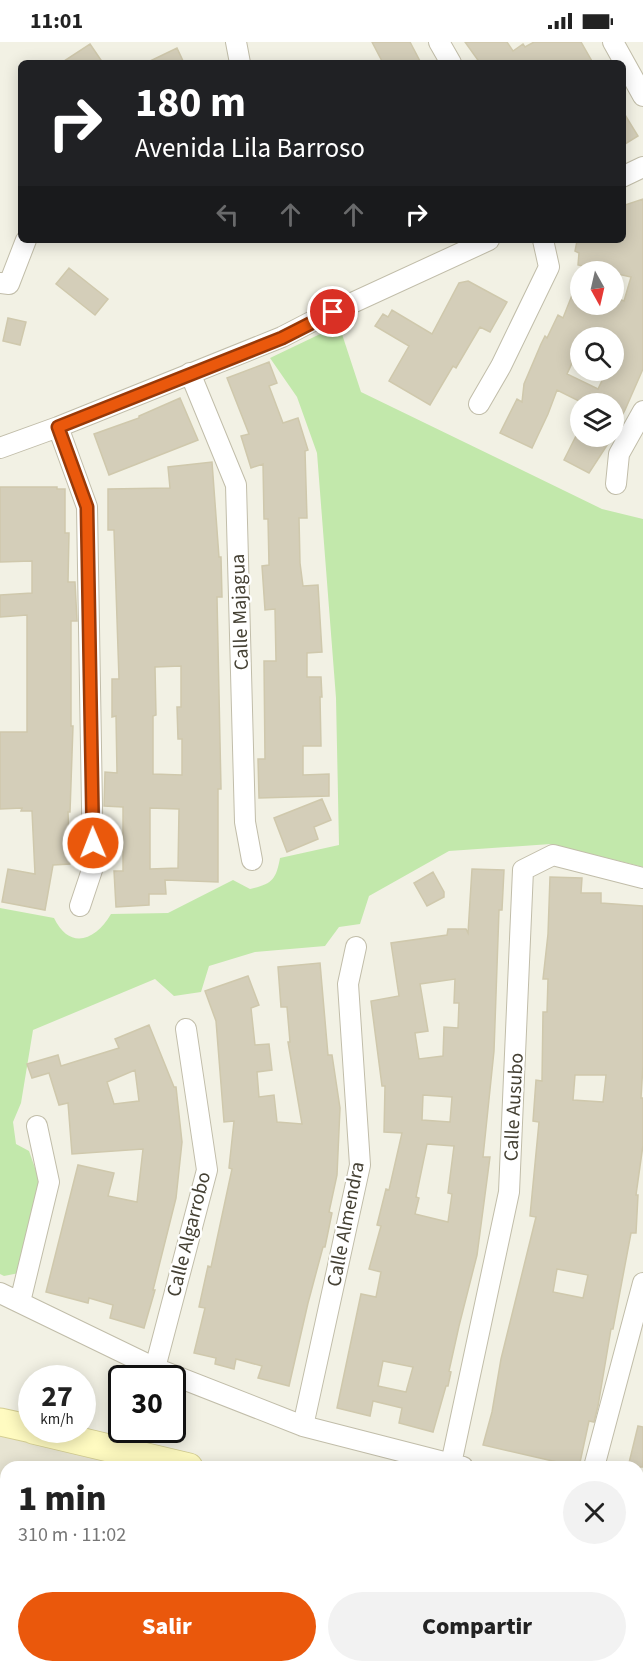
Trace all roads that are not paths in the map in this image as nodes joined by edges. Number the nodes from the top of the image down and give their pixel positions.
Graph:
1 (236, 42) edge
2 (439, 42) edge
3 (613, 42) edge
4 (239, 60) edge
5 (449, 60) edge
6 (623, 60) edge
7 (626, 65) edge
8 (643, 96) edge
9 (643, 167) edge
10 (626, 175) edge
11 (25, 243) edge
12 (482, 243) edge
13 (544, 243) edge
14 (0, 284) edge
15 (190, 374) junction
16 (479, 404) dead end
17 (643, 411) edge
18 (58, 427) junction
19 (0, 448) edge
20 (616, 484) dead end
21 (252, 860) dead end
22 (643, 878) edge
23 (80, 906) dead end
24 (356, 947) dead end
25 (186, 1029) dead end
26 (37, 1126) dead end
27 (643, 1283) edge
28 (0, 1293) edge
29 (20, 1302) junction
30 (149, 1365) edge
31 (156, 1365) edge
32 (186, 1380) edge
33 (0, 1422) edge
34 (18, 1426) edge
35 (303, 1426) junction
36 (90, 1443) edge
37 (164, 1461) edge
38 (438, 1461) edge
39 (458, 1461) edge
40 (596, 1461) edge

1 - 4 street
2 - 5 street
3 - 6 street
7 - 8 street
9 - 10 street
11 - 14 street
12 - 15 street
13 - 16 street
15 - 18 street
15 - 21 street, Calle Majagua
17 - 20 street
18 - 19 street
18 - 23 street
22 - 39 street, Calle Ausubo
24 - 35 street, Calle Almendra
25 - 31 street, Calle Algarrobo
26 - 29 street
27 - 40 street
28 - 29 street
29 - 30 street
32 - 35 street
33 - 34 street
35 - 38 street
36 - 37 street

